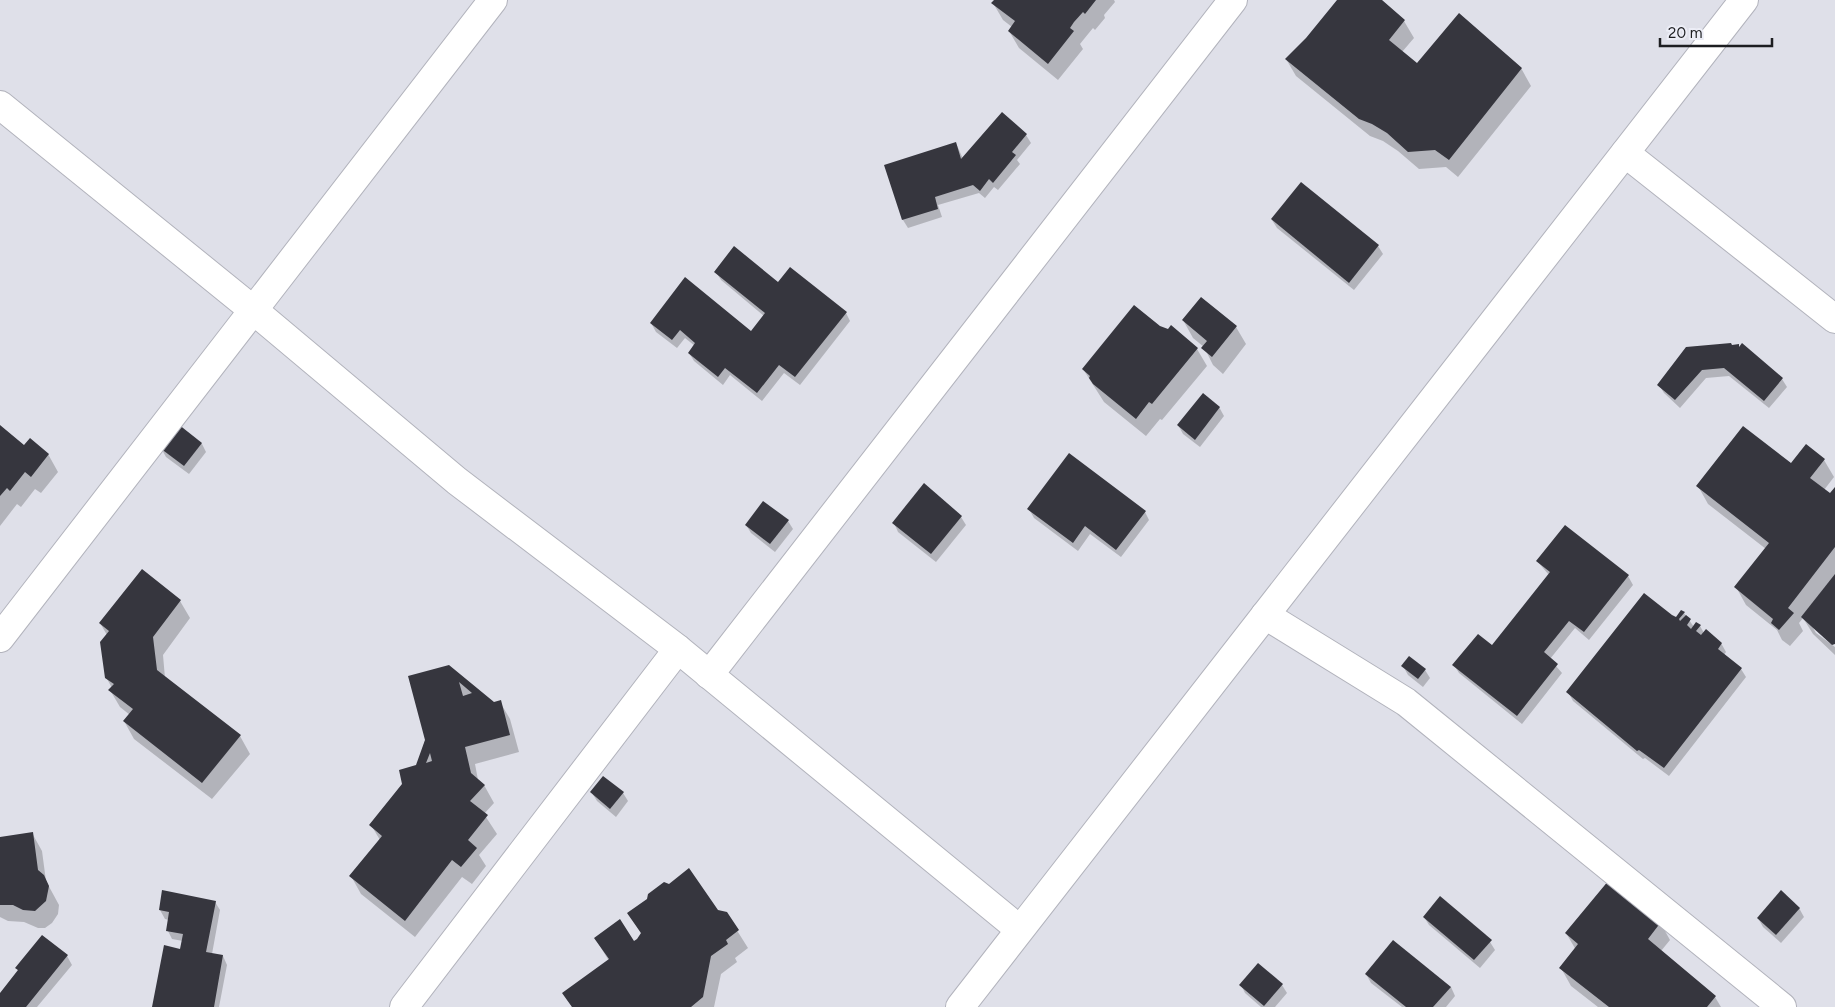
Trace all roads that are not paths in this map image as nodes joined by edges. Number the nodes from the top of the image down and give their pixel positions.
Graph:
1 (493, 0) edge
2 (1233, 0) edge
3 (1744, 0) edge
4 (0, 105) edge
5 (1625, 153) junction
6 (252, 309) junction
7 (1835, 319) edge
8 (1265, 615) junction
9 (0, 638) edge
10 (678, 649) junction
11 (709, 675) junction
12 (1019, 929) junction
13 (971, 1001) edge
14 (404, 1007) edge
15 (1782, 1007) edge

1 - 6 street
2 - 11 street
3 - 5 street
4 - 6 street
5 - 7 street
5 - 8 street
6 - 9 street
6 - 10 street
8 - 12 street
8 - 15 street
10 - 11 street
10 - 14 street
11 - 12 street
12 - 13 street

